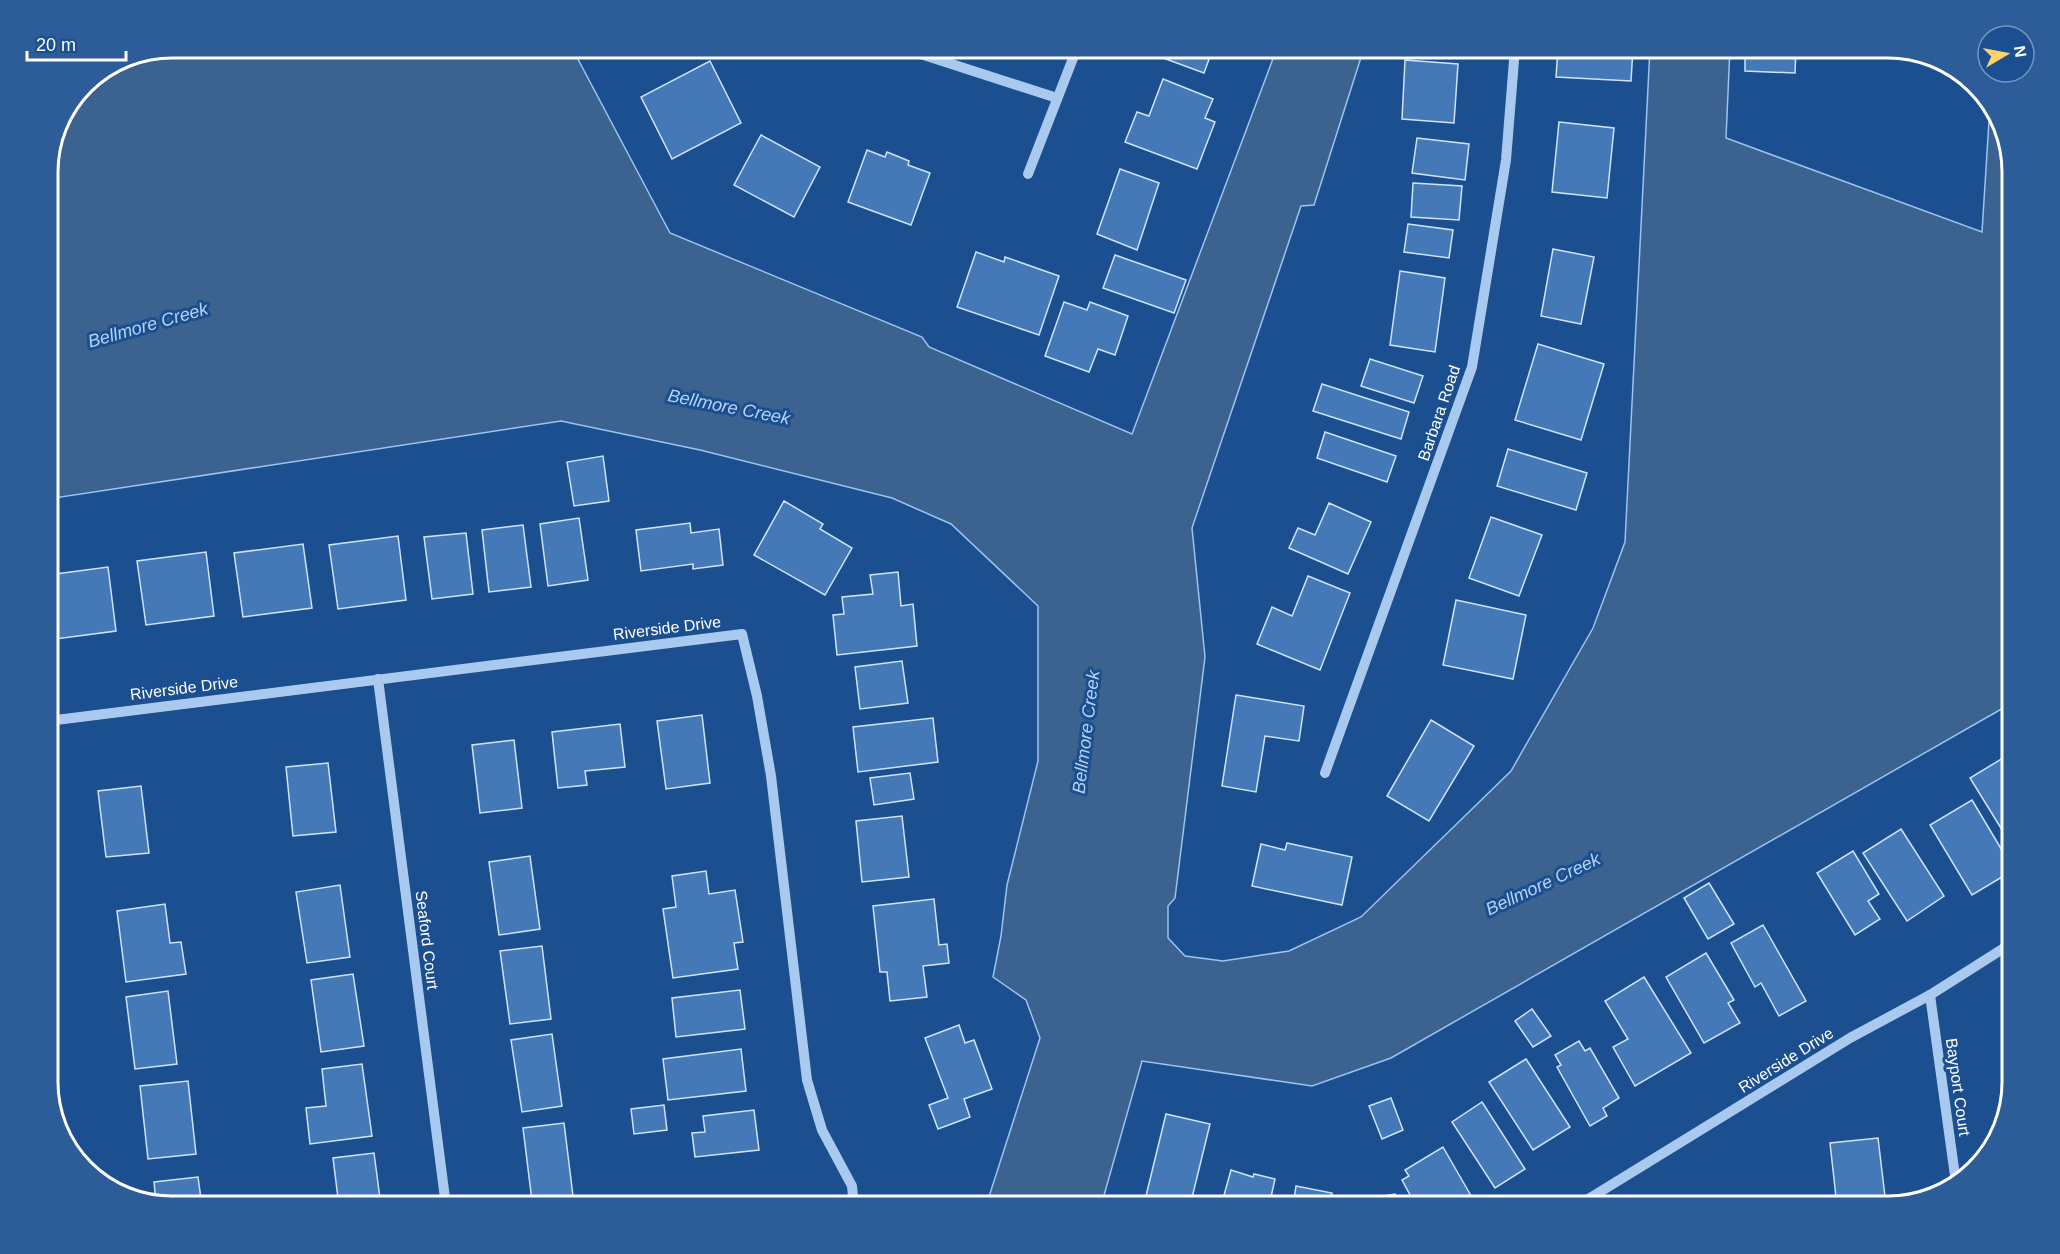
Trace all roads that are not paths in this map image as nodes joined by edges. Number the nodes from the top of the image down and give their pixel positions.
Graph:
1 (1073, 58) edge
2 (1514, 58) edge
3 (935, 59) edge
4 (1057, 98) junction
5 (1028, 174) dead end
6 (378, 679) junction
7 (59, 720) edge
8 (1325, 773) dead end
9 (2002, 949) edge
10 (1930, 995) junction
11 (1955, 1174) edge
12 (445, 1196) edge
13 (853, 1196) edge
14 (1594, 1196) edge

1 - 4 street
2 - 8 street, Barbara Road
3 - 4 street
4 - 5 street
6 - 7 street, Riverside Drive
6 - 12 street, Seaford Court
6 - 13 street, Riverside Drive
9 - 10 street, Riverside Drive
10 - 11 street, Bayport Court
10 - 14 street, Riverside Drive

